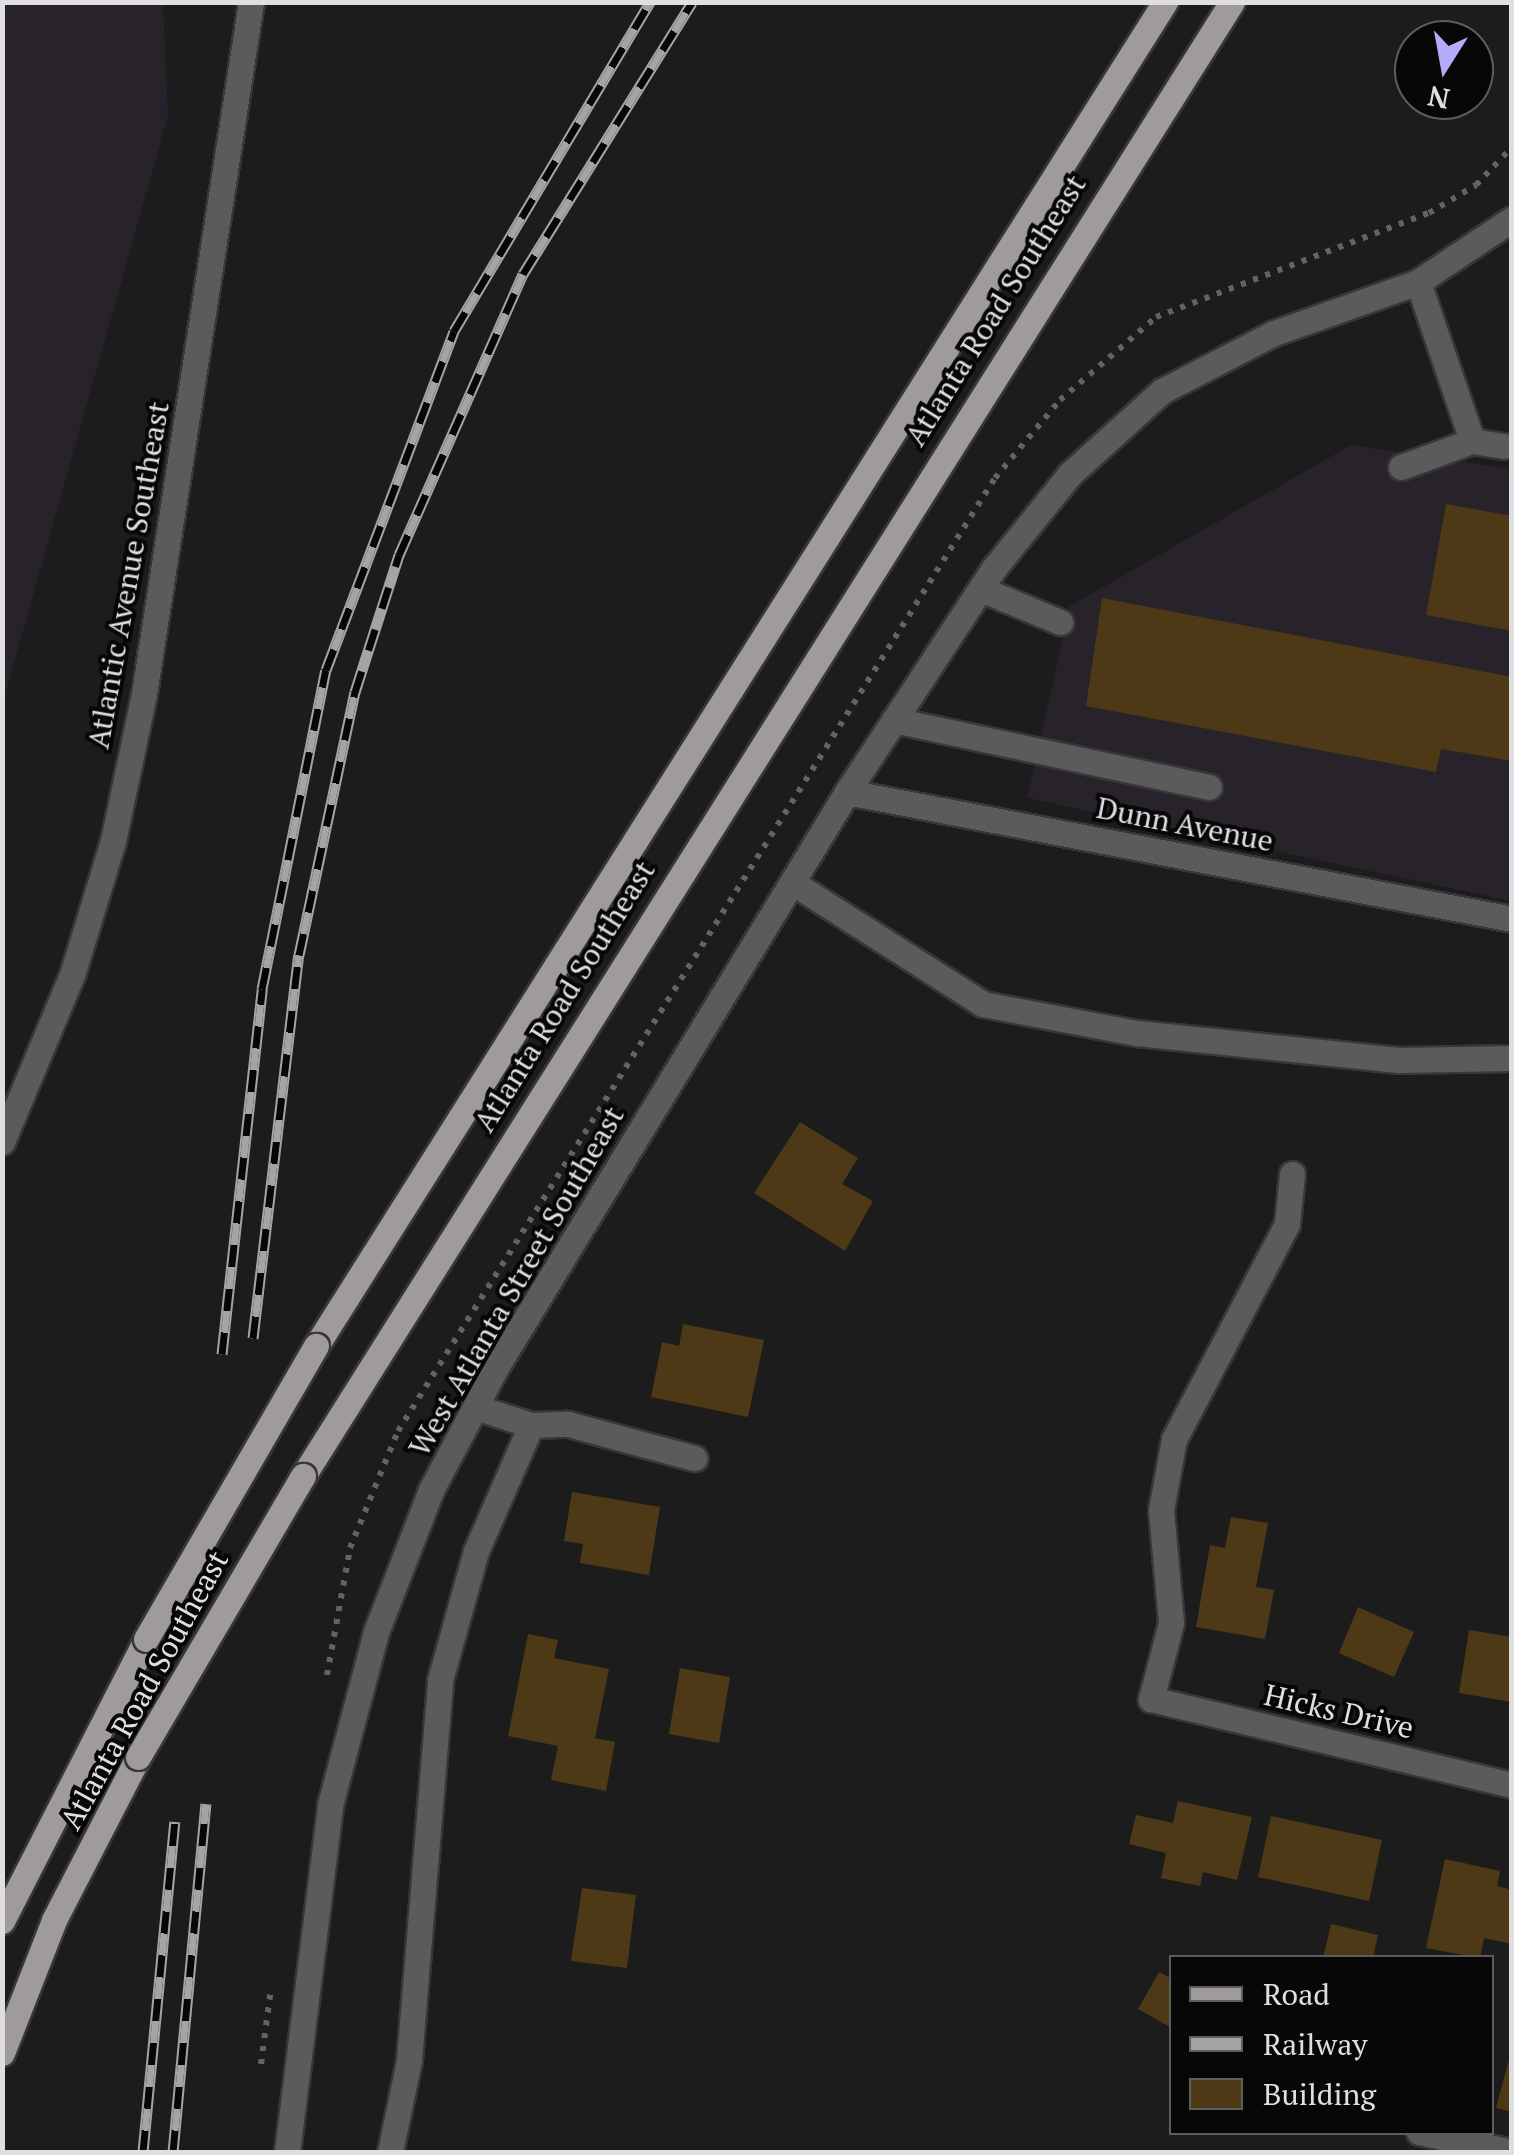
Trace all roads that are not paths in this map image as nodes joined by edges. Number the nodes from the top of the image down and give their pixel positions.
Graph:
1 (252, 2) edge
2 (1164, 2) edge
3 (1232, 2) edge
4 (1512, 220) edge
5 (1418, 282) junction
6 (1472, 440) junction
7 (1504, 446) dead end
8 (1401, 467) dead end
9 (980, 588) junction
10 (1060, 622) dead end
11 (894, 720) junction
12 (1209, 787) dead end
13 (846, 792) junction
14 (793, 882) junction
15 (1512, 919) edge
16 (1512, 1058) edge
17 (2, 1142) edge
18 (1292, 1174) dead end
19 (476, 1407) junction
20 (532, 1425) junction
21 (694, 1458) dead end
22 (1512, 1785) edge
23 (2, 1921) edge
24 (2, 2052) edge
25 (1433, 2135) edge
26 (287, 2152) edge
27 (390, 2152) edge
28 (1512, 2152) edge

1 - 17 street, Atlantic Avenue Southeast
2 - 23 main road, Atlanta Road Southeast, bridge
3 - 24 main road, Atlanta Road Southeast, bridge
4 - 5 street, West Atlanta Street Southeast
5 - 6 street
5 - 9 street, West Atlanta Street Southeast
6 - 7 street
6 - 8 street
9 - 10 street
9 - 11 street, West Atlanta Street Southeast
11 - 12 street
11 - 13 street, West Atlanta Street Southeast
13 - 14 street, West Atlanta Street Southeast
13 - 15 street, Dunn Avenue
14 - 16 street
14 - 19 street, West Atlanta Street Southeast
18 - 22 street, Hicks Drive
19 - 20 street
19 - 26 street, West Atlanta Street Southeast
20 - 21 street
20 - 27 street
25 - 28 street

